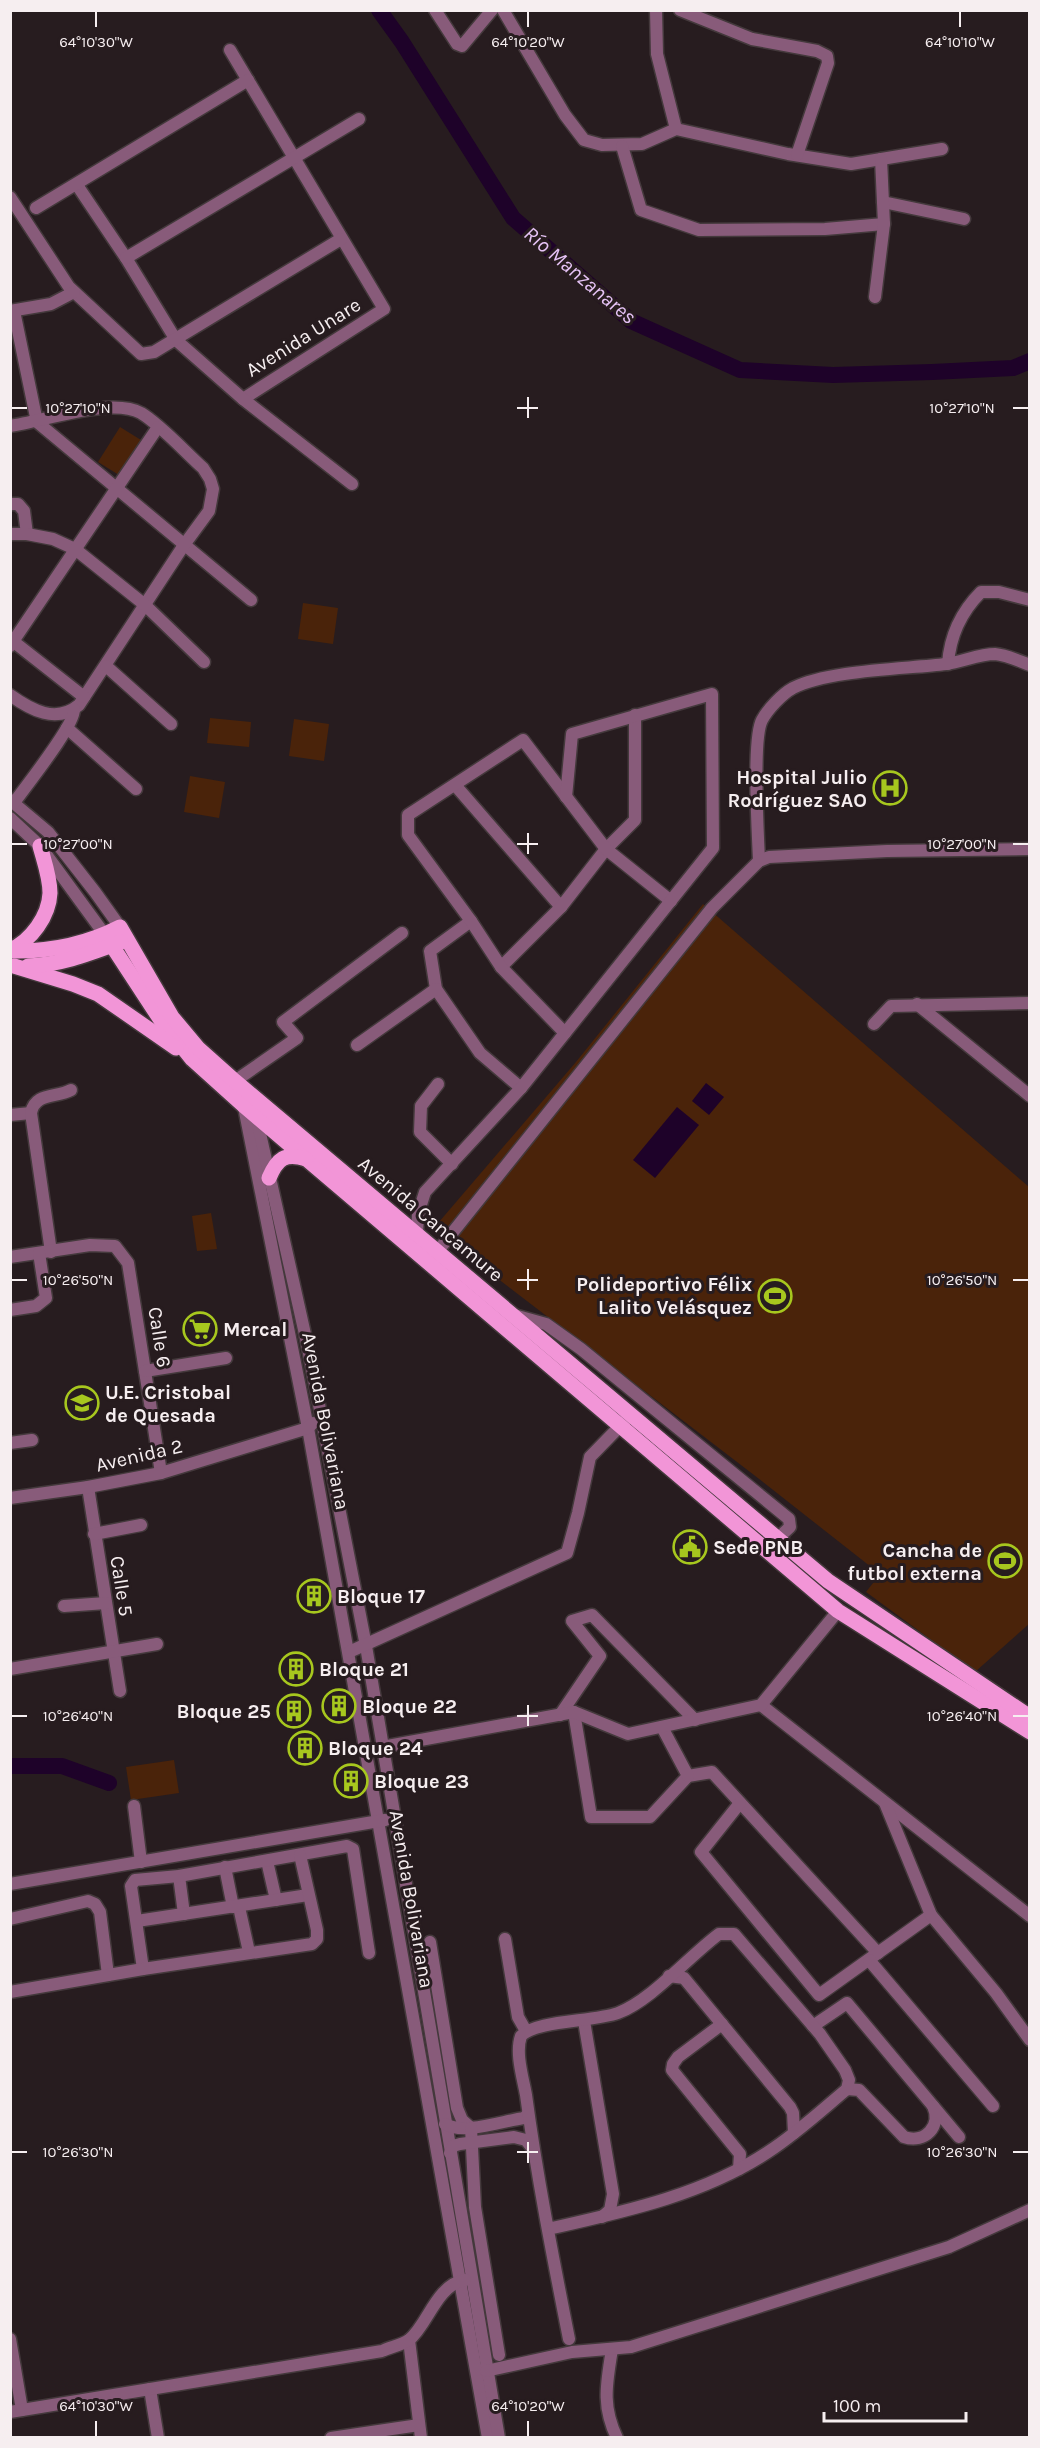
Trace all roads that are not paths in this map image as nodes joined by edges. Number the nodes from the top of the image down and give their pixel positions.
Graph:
1 (435, 10) edge
2 (492, 10) edge
3 (656, 10) edge
4 (680, 10) edge
5 (506, 11) edge
6 (230, 50) dead end
7 (248, 80) junction
8 (359, 119) dead end
9 (676, 129) junction
10 (622, 146) junction
11 (942, 149) dead end
12 (797, 155) junction
13 (293, 157) junction
14 (881, 159) junction
15 (77, 185) junction
16 (10, 197) edge
17 (883, 202) junction
18 (36, 208) dead end
19 (15, 213) edge
20 (964, 219) dead end
21 (884, 224) junction
22 (341, 239) junction
23 (126, 258) junction
24 (74, 292) junction
25 (875, 297) dead end
26 (12, 311) edge
27 (176, 340) junction
28 (243, 399) junction
29 (37, 422) junction
30 (10, 426) edge
31 (158, 427) junction
32 (352, 484) dead end
33 (117, 489) junction
34 (10, 504) edge
35 (10, 534) edge
36 (27, 534) junction
37 (183, 545) junction
38 (75, 549) junction
39 (251, 600) dead end
40 (1029, 600) edge
41 (145, 605) junction
42 (12, 644) edge
43 (204, 662) dead end
44 (948, 663) junction
45 (1029, 665) edge
46 (106, 666) junction
47 (10, 695) edge
48 (84, 697) junction
49 (74, 709) junction
50 (635, 715) junction
51 (171, 724) dead end
52 (66, 728) junction
53 (455, 785) junction
54 (136, 789) dead end
55 (566, 797) junction
56 (12, 802) edge
57 (10, 818) edge
58 (40, 846) junction
59 (606, 849) junction
60 (1029, 849) edge
61 (759, 861) junction
62 (671, 901) junction
63 (561, 907) junction
64 (471, 921) junction
65 (402, 933) dead end
66 (116, 937) junction
67 (11, 958) edge
68 (501, 967) junction
69 (436, 989) junction
70 (1029, 1002) edge
71 (917, 1004) junction
72 (874, 1024) dead end
73 (565, 1033) junction
74 (357, 1045) dead end
75 (192, 1059) junction
76 (438, 1084) dead end
77 (521, 1088) junction
78 (71, 1090) dead end
79 (242, 1091) junction
80 (1029, 1096) edge
81 (31, 1113) junction
82 (10, 1115) edge
83 (255, 1116) junction
84 (306, 1159) junction
85 (452, 1164) junction
86 (269, 1178) junction
87 (417, 1234) junction
88 (45, 1252) junction
89 (437, 1252) junction
90 (10, 1257) edge
91 (481, 1298) junction
92 (10, 1310) edge
93 (512, 1315) junction
94 (226, 1358) dead end
95 (145, 1371) junction
96 (321, 1415) junction
97 (626, 1421) junction
98 (308, 1428) junction
99 (325, 1436) junction
100 (32, 1440) dead end
101 (10, 1443) edge
102 (161, 1473) junction
103 (88, 1487) junction
104 (10, 1498) edge
105 (141, 1525) dead end
106 (94, 1534) junction
107 (772, 1544) junction
108 (106, 1603) junction
109 (64, 1606) dead end
110 (838, 1611) junction
111 (901, 1642) junction
112 (157, 1644) dead end
113 (366, 1646) junction
114 (350, 1652) junction
115 (113, 1653) junction
116 (10, 1669) edge
117 (120, 1691) dead end
118 (761, 1705) junction
119 (574, 1712) junction
120 (560, 1715) junction
121 (1029, 1717) edge
122 (695, 1720) junction
123 (662, 1727) junction
124 (1029, 1732) edge
125 (382, 1747) junction
126 (688, 1776) junction
127 (885, 1802) junction
128 (740, 1803) junction
129 (134, 1806) dead end
130 (394, 1818) junction
131 (379, 1821) junction
132 (300, 1855) junction
133 (267, 1861) junction
134 (141, 1862) junction
135 (225, 1867) junction
136 (179, 1875) junction
137 (10, 1884) edge
138 (308, 1895) junction
139 (276, 1900) junction
140 (236, 1907) junction
141 (184, 1914) junction
142 (931, 1915) junction
143 (1029, 1916) edge
144 (10, 1919) edge
145 (137, 1921) junction
146 (505, 1939) dead end
147 (430, 1942) dead end
148 (249, 1952) junction
149 (369, 1953) dead end
150 (873, 1956) junction
151 (684, 1963) junction
152 (143, 1969) junction
153 (108, 1975) junction
154 (669, 1976) junction
155 (684, 1978) junction
156 (10, 1992) edge
157 (584, 2021) junction
158 (722, 2024) junction
159 (813, 2026) junction
160 (526, 2031) junction
161 (1029, 2040) edge
162 (847, 2089) junction
163 (930, 2101) junction
164 (993, 2106) dead end
165 (793, 2113) junction
166 (528, 2114) junction
167 (813, 2117) junction
168 (445, 2124) junction
169 (471, 2128) junction
170 (794, 2133) junction
171 (959, 2137) dead end
172 (470, 2144) junction
173 (533, 2149) junction
174 (450, 2153) junction
175 (739, 2169) junction
176 (1029, 2210) edge
177 (602, 2217) junction
178 (548, 2229) junction
179 (472, 2278) junction
180 (459, 2281) junction
181 (10, 2339) edge
182 (569, 2339) dead end
183 (409, 2340) junction
184 (612, 2349) junction
185 (499, 2355) dead end
186 (486, 2371) junction
187 (150, 2389) junction
188 (16, 2411) edge
189 (420, 2431) edge
190 (158, 2438) edge
191 (331, 2438) edge
192 (488, 2438) edge
193 (499, 2438) edge
194 (617, 2438) edge

1 - 2 street
3 - 9 street
4 - 12 street
5 - 10 street
6 - 7 street
7 - 13 street
7 - 15 street
8 - 13 street
9 - 10 street
9 - 12 street
10 - 21 street
11 - 14 street
12 - 14 street
13 - 22 street
13 - 23 street
14 - 17 street
15 - 18 street
15 - 23 street
16 - 19 street
17 - 20 street
17 - 21 street
19 - 24 street
21 - 25 street
22 - 27 street
22 - 28 street, Avenida Unare
23 - 27 street
24 - 26 street
24 - 27 street
26 - 29 street
27 - 28 street
28 - 32 street
29 - 30 street
29 - 31 street
29 - 33 street
31 - 33 street
31 - 37 street
33 - 37 street
33 - 38 street
34 - 36 street
35 - 36 street
36 - 38 street
37 - 39 street
37 - 41 street
38 - 41 street
38 - 42 street
40 - 44 street
41 - 43 street
41 - 46 street
42 - 48 street
44 - 45 street
44 - 61 street
46 - 48 street
46 - 51 street
47 - 49 street
48 - 49 street
49 - 52 street
50 - 55 street
50 - 59 street
50 - 62 street
52 - 54 street
52 - 56 street
53 - 55 street
53 - 63 street
53 - 64 street
55 - 59 street
56 - 66 street, Avenida Cancamure
57 - 58 street, Avenida Cancamure
58 - 66 street, Avenida Cancamure
58 - 67 main road
59 - 62 street
59 - 63 street
60 - 61 street
61 - 89 street
62 - 73 street
63 - 68 street
64 - 68 street
64 - 69 street
65 - 79 street
66 - 67 main road
66 - 75 main road, Avenida Cancamure
66 - 79 main road, Avenida Cancamure
67 - 75 main road
68 - 73 street
69 - 74 street
69 - 77 street
70 - 71 street
71 - 72 street
71 - 80 street
73 - 77 street
75 - 79 main road, Avenida Cancamure
76 - 85 street
77 - 85 street
78 - 81 street
79 - 83 main road, Avenida Cancamure
79 - 87 main road, Avenida Cancamure
79 - 98 street, Avenida Bolivariana
81 - 82 street
81 - 88 street
83 - 84 main road, Avenida Cancamure
83 - 86 street, Avenida Bolivariana
84 - 86 main road
84 - 91 main road, Avenida Cancamure
85 - 87 street
86 - 96 street, Avenida Bolivariana
87 - 89 main road, Avenida Cancamure
88 - 90 street
88 - 92 street
88 - 95 street, Calle 6
89 - 91 main road, Avenida Cancamure
91 - 93 main road, Avenida Cancamure
91 - 97 main road, Avenida Cancamure
93 - 97 main road, Avenida Cancamure
93 - 107 street
94 - 95 street
95 - 102 street, Calle 6
96 - 98 street
96 - 99 street, Avenida Bolivariana
97 - 107 main road, Avenida Cancamure
97 - 113 street
98 - 99 street
98 - 102 street, Avenida 2
98 - 114 street, Avenida Bolivariana
99 - 113 street, Avenida Bolivariana
100 - 101 street
102 - 103 street, Avenida 2
103 - 104 street, Avenida 2
103 - 106 street, Calle 5
105 - 106 street
106 - 108 street, Calle 5
107 - 110 main road, Avenida Cancamure
107 - 111 main road, Avenida Cancamure
108 - 109 street
108 - 115 street, Calle 5
110 - 111 main road, Avenida Cancamure
110 - 118 street
111 - 121 main road, Avenida Cancamure
111 - 124 main road, Avenida Cancamure
112 - 115 street
113 - 114 street
113 - 125 street, Avenida Bolivariana
114 - 131 street, Avenida Bolivariana
115 - 116 street
115 - 117 street, Calle 5
118 - 122 street
118 - 127 street
119 - 120 street
119 - 123 street
119 - 126 street
120 - 122 street
120 - 125 street
122 - 123 street
123 - 126 street
125 - 130 street, Avenida Bolivariana
126 - 128 street
127 - 142 street
127 - 143 street
128 - 150 street
128 - 150 street
129 - 134 street
130 - 131 street
130 - 168 street, Avenida Bolivariana
131 - 134 street
131 - 180 street, Avenida Bolivariana
132 - 133 street
132 - 138 street
132 - 149 street
133 - 135 street
133 - 139 street
134 - 137 street
135 - 136 street
135 - 140 street
136 - 141 street
136 - 145 street
138 - 139 street
138 - 148 street
139 - 140 street
140 - 141 street
140 - 148 street
141 - 145 street
142 - 150 street
142 - 161 street
144 - 153 street
145 - 152 street
146 - 160 street
147 - 169 street
148 - 152 street
150 - 164 street
151 - 154 street
151 - 155 street
151 - 159 street
152 - 153 street
153 - 156 street
154 - 155 street
154 - 157 street
155 - 158 street
157 - 160 street
157 - 177 street
158 - 165 street
158 - 175 street
159 - 162 street
159 - 163 street
160 - 166 street
162 - 163 street
162 - 167 street
163 - 171 street
165 - 167 street
165 - 170 street
166 - 169 street
166 - 173 street
167 - 170 street
168 - 169 street
168 - 174 street, Avenida Bolivariana
169 - 172 street
170 - 175 street
172 - 173 street
172 - 174 street
172 - 185 street
173 - 178 street
174 - 179 street, Avenida Bolivariana
175 - 177 street
176 - 184 street
177 - 178 street
178 - 182 street
179 - 180 street
179 - 186 street, Avenida Bolivariana
180 - 183 street
180 - 192 street, Avenida Bolivariana
181 - 188 street
183 - 187 street
183 - 189 street
184 - 186 street
184 - 194 street
186 - 193 street, Avenida Bolivariana
187 - 188 street
187 - 190 street
189 - 191 street

